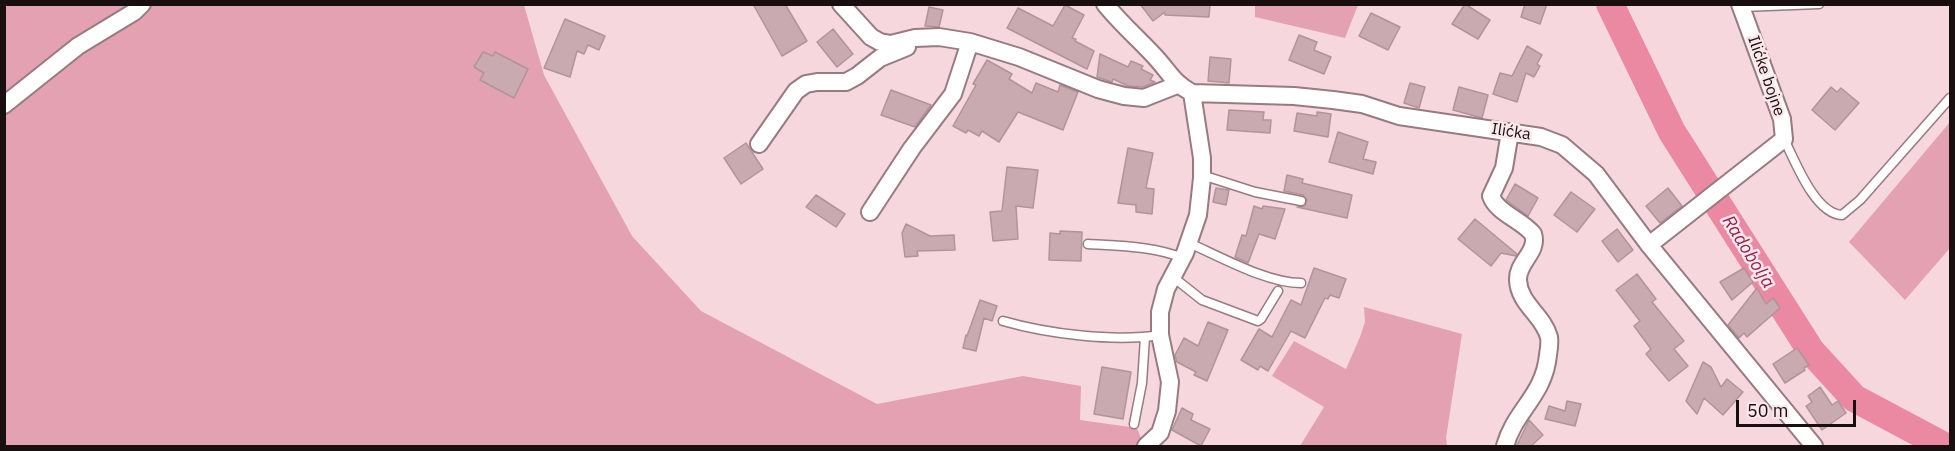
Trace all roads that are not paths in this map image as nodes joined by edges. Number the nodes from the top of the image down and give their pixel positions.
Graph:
1 (142, 4) edge
2 (841, 4) edge
3 (1105, 4) edge
4 (1819, 4) edge
5 (1741, 6) edge
6 (939, 37) junction
7 (970, 42) junction
8 (1185, 89) junction
9 (1950, 99) edge
10 (4, 105) edge
11 (1510, 132) junction
12 (1784, 139) junction
13 (759, 144) dead end
14 (1202, 175) junction
15 (1301, 201) dead end
16 (870, 213) dead end
17 (1088, 244) dead end
18 (1649, 245) junction
19 (1186, 250) junction
20 (1173, 277) junction
21 (1301, 283) dead end
22 (1278, 291) dead end
23 (1004, 321) dead end
24 (1153, 336) junction
25 (1134, 424) dead end
26 (1146, 447) edge
27 (1505, 447) edge
28 (1814, 447) edge

1 - 10 street
2 - 6 street
3 - 8 street
4 - 5 lane
5 - 12 street, Ilićke bojne
6 - 7 street
6 - 13 street
7 - 8 street
7 - 16 street
8 - 11 street, Ilićka
8 - 14 street
9 - 12 lane
11 - 18 street, Ilićka
11 - 27 street
12 - 18 street, Ilićke bojne
14 - 15 lane
14 - 19 street
17 - 19 lane
18 - 28 street, Ilićka
19 - 20 street
19 - 21 lane
20 - 22 lane
20 - 24 street
23 - 24 lane
24 - 25 lane
24 - 26 street

